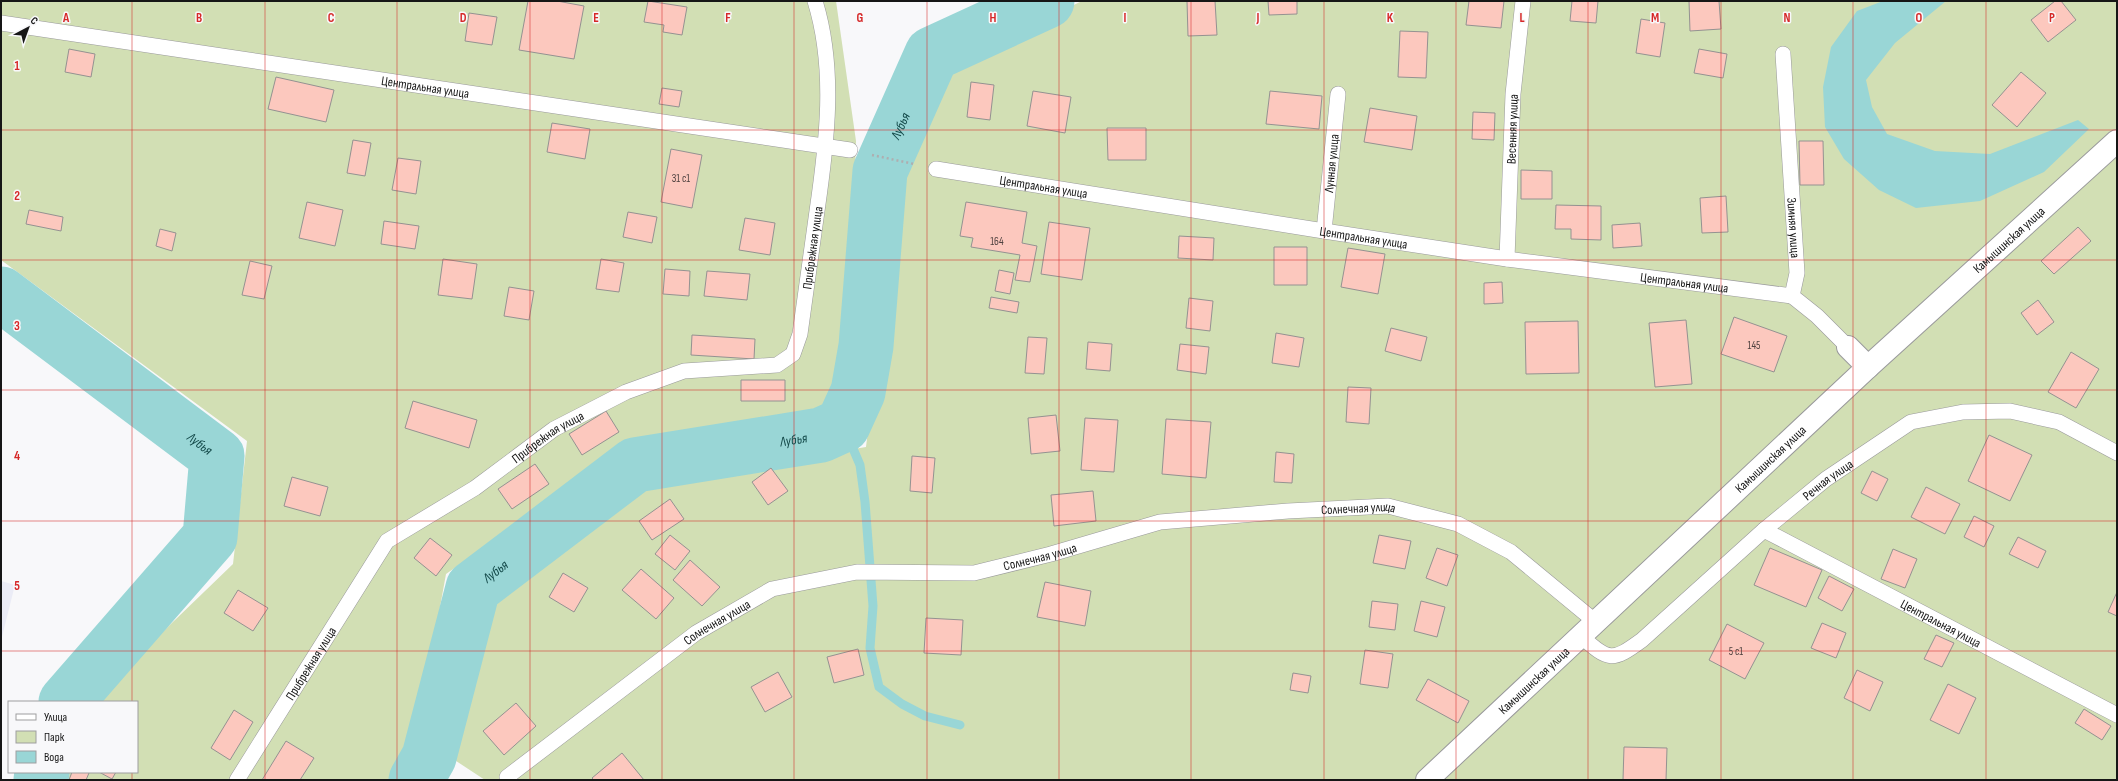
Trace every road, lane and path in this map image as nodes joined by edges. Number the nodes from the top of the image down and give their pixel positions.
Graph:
1 (815, 1) edge
2 (1523, 1) edge
3 (1, 23) edge
4 (1783, 54) dead end
5 (1338, 94) dead end
6 (2117, 141) edge
7 (826, 147) junction
8 (850, 150) joint
9 (936, 169) joint
10 (1324, 232) junction
11 (1507, 259) junction
12 (1792, 296) junction
13 (1848, 347) joint
14 (1868, 367) junction
15 (2117, 454) edge
16 (1764, 530) junction
17 (1589, 630) junction
18 (2117, 715) edge
19 (507, 777) dead end
20 (237, 780) edge
21 (1427, 780) edge

1 - 7 lane, Прибрежная улица
2 - 11 lane, Весенняя улица
3 - 7 lane, Центральная улица
4 - 12 lane, Зимняя улица
5 - 10 lane, Лунная улица
6 - 14 street, Камышинская улица
7 - 8 lane, Центральная улица
7 - 20 lane, Прибрежная улица
8 - 9 path
9 - 10 lane, Центральная улица
10 - 11 lane, Центральная улица
11 - 12 lane, Центральная улица
12 - 13 lane
13 - 14 street
14 - 17 street, Камышинская улица
15 - 16 lane, Речная улица
16 - 17 lane, Речная улица
16 - 18 lane, Центральная улица
17 - 19 lane, Солнечная улица
17 - 21 street, Камышинская улица

